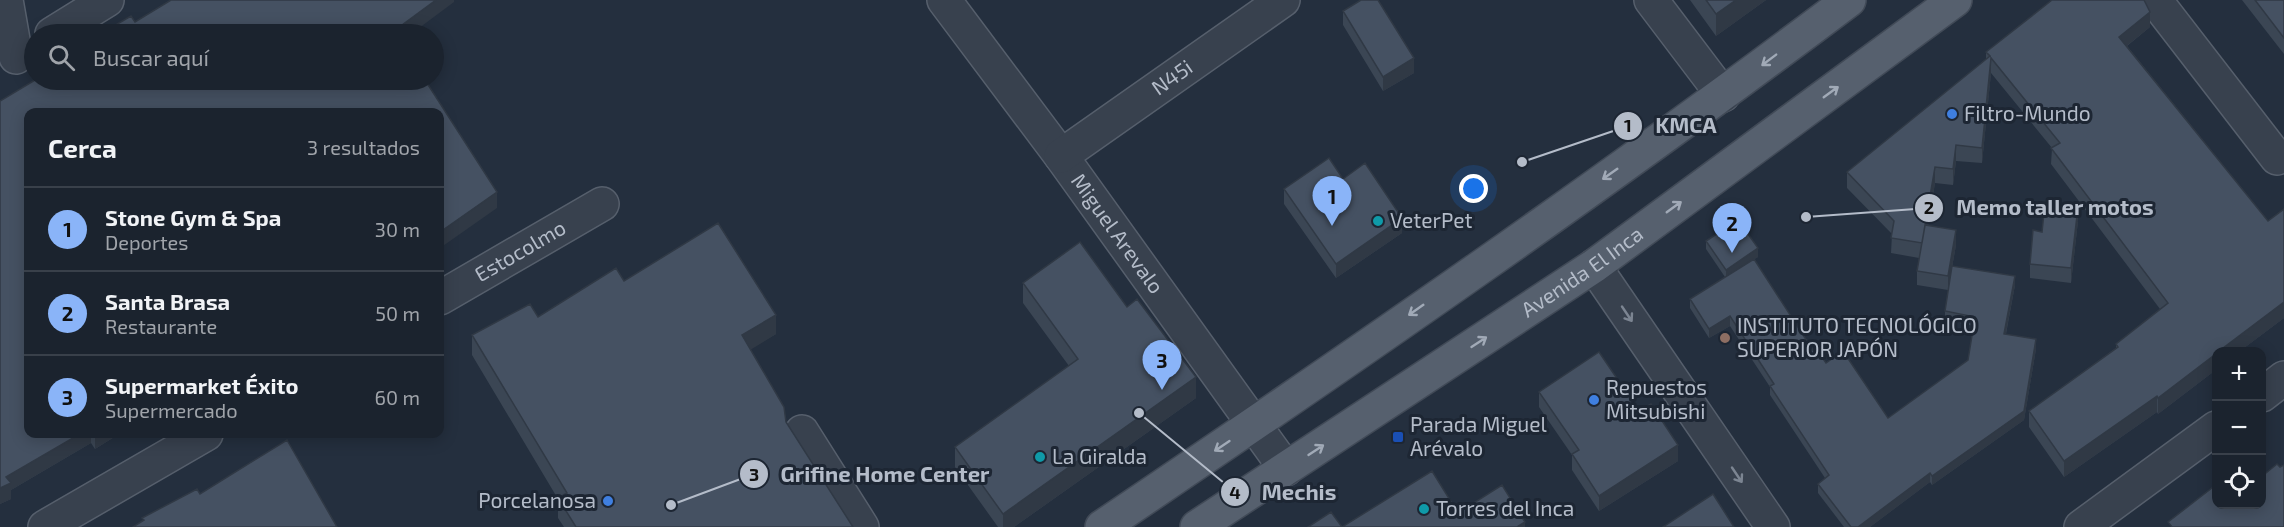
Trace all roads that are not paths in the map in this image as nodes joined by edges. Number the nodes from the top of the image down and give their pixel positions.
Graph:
1 (6, 0) edge
2 (106, 0) edge
3 (944, 0) edge
4 (1283, 0) edge
5 (1651, 0) edge
6 (1849, 0) edge
7 (1955, 0) edge
8 (2155, 0) edge
9 (68, 24) edge
10 (17, 57) edge
11 (1723, 95) junction
12 (1061, 156) junction
13 (2277, 158) dead end
14 (602, 204) dead end
15 (1594, 266) junction
16 (444, 296) edge
17 (2284, 378) edge
18 (2266, 392) edge
19 (1255, 423) junction
20 (801, 432) dead end
21 (2212, 432) edge
22 (199, 438) edge
23 (1286, 469) junction
24 (45, 527) edge
25 (862, 527) edge
26 (1102, 527) edge
27 (1197, 527) edge
28 (1773, 527) edge
29 (2081, 527) edge

1 - 10 street
2 - 9 street
3 - 12 street, Miguel Arevalo
4 - 12 street, N45i
5 - 11 street
6 -> 11 main road
15 -> 7 main road, Avenida El Inca
8 - 13 street
11 -> 19 main road
12 - 19 street, Miguel Arevalo
14 - 16 street, Estocolmo
23 -> 15 main road, Avenida El Inca
15 -> 28 street
17 - 18 street
19 - 23 street, Miguel Arevalo
19 -> 26 main road
20 - 25 street
21 - 29 street
22 - 24 street
23 - 27 main road, Avenida El Inca

